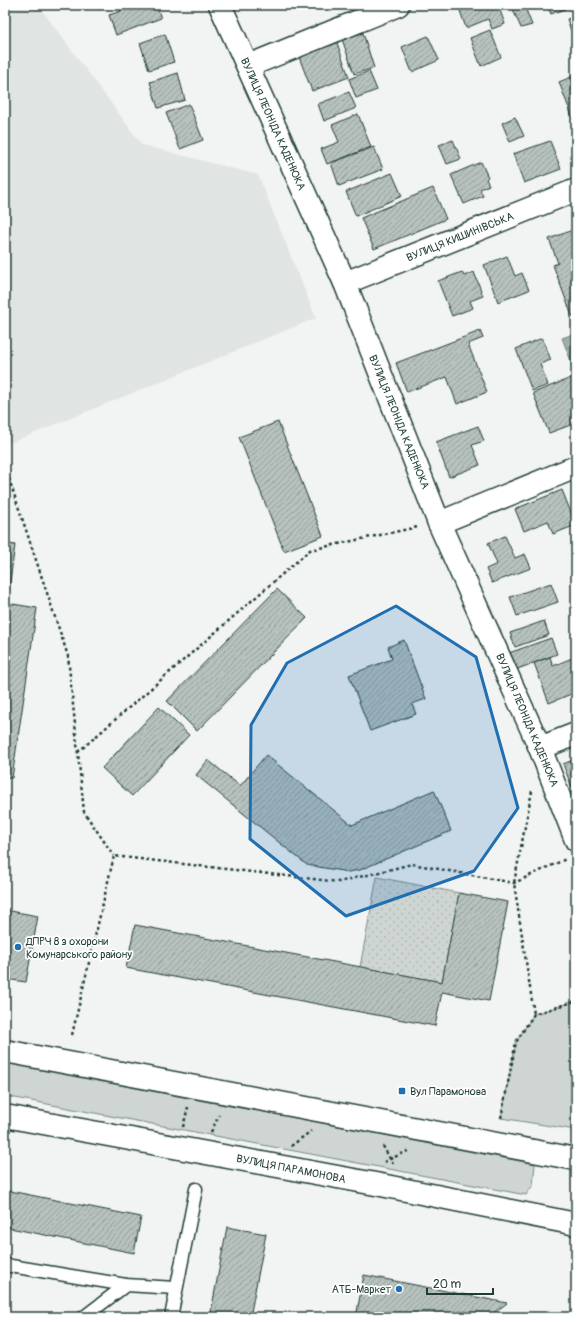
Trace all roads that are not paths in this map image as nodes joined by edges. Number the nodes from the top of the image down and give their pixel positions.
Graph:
1 (220, 5) edge
2 (398, 5) edge
3 (248, 66) junction
4 (576, 190) edge
5 (344, 283) junction
6 (576, 467) edge
7 (439, 523) junction
8 (576, 734) edge
9 (540, 748) junction
10 (573, 849) edge
11 (5, 1051) edge
12 (5, 1116) edge
13 (576, 1159) edge
14 (196, 1189) dead end
15 (576, 1224) edge
16 (5, 1265) edge
17 (126, 1285) junction
18 (175, 1288) junction
19 (84, 1317) edge
20 (171, 1317) edge

1 - 3 street, ВУЛИЦЯ ЛЕОНІДА КАДЕНЮКА
2 - 3 street
3 - 5 street, ВУЛИЦЯ ЛЕОНІДА КАДЕНЮКА
4 - 5 street, ВУЛИЦЯ КИШИНІВСЬКА
5 - 7 street, ВУЛИЦЯ ЛЕОНІДА КАДЕНЮКА
6 - 7 street
7 - 9 street, ВУЛИЦЯ ЛЕОНІДА КАДЕНЮКА
8 - 9 street
9 - 10 street, ВУЛИЦЯ ЛЕОНІДА КАДЕНЮКА
11 - 13 street
12 - 15 street, ВУЛИЦЯ ПАРАМОНОВА
14 - 18 lane
16 - 17 lane
17 - 18 lane
17 - 19 lane
18 - 20 lane

